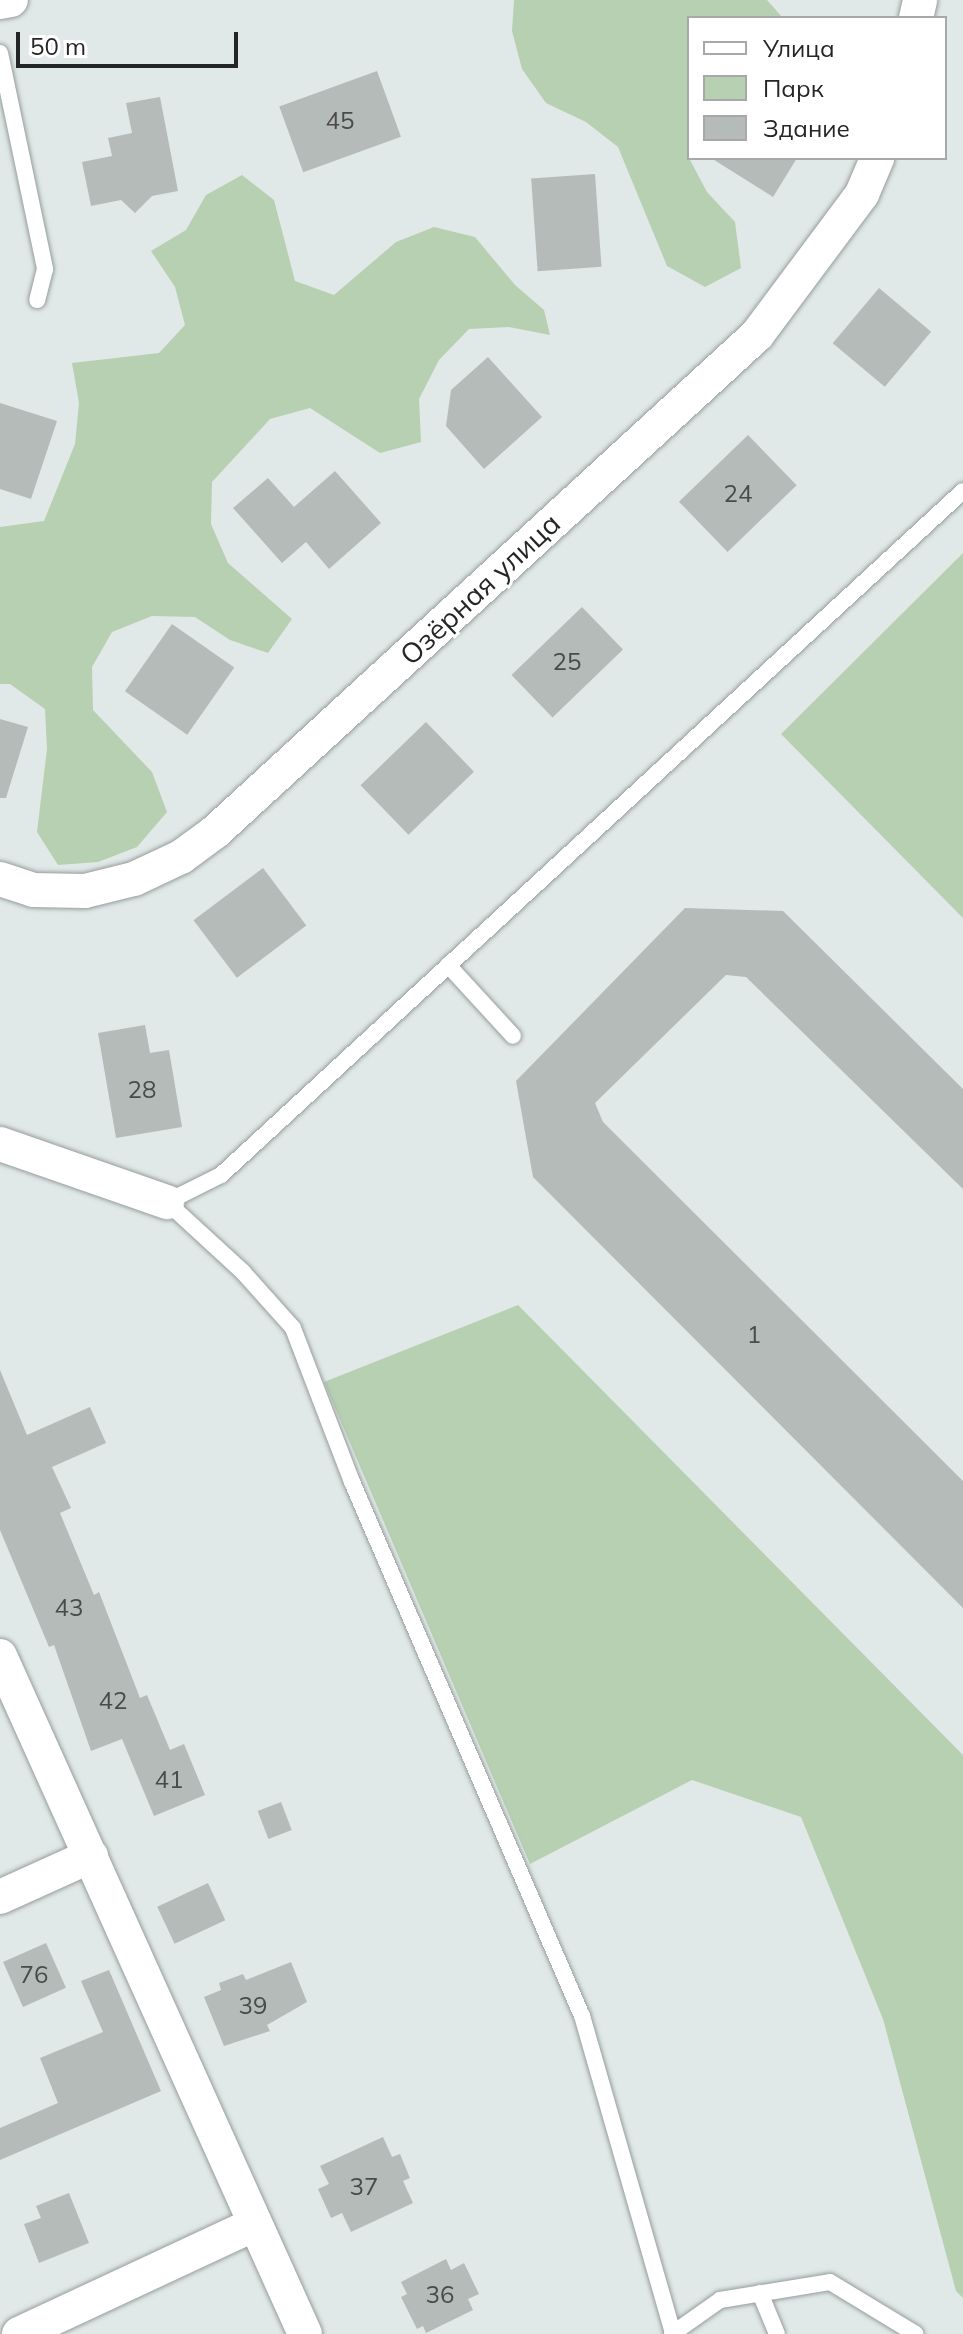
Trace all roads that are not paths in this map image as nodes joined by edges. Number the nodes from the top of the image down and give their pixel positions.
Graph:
1 (11, 0) edge
2 (0, 2) edge
3 (0, 53) edge
4 (876, 160) edge
5 (37, 300) dead end
6 (963, 491) edge
7 (0, 879) edge
8 (448, 965) junction
9 (513, 1036) dead end
10 (0, 1144) edge
11 (167, 1202) junction
12 (0, 1656) edge
13 (91, 1856) junction
14 (0, 1897) edge
15 (255, 2224) junction
16 (760, 2293) junction
17 (19, 2334) edge
18 (305, 2334) edge
19 (672, 2334) edge
20 (777, 2334) edge
21 (916, 2334) edge

1 - 2 street
3 - 5 lane
4 - 7 street, Озёрная улица
6 - 8 lane
8 - 9 lane
8 - 11 lane
10 - 11 street
11 - 19 lane
12 - 13 street
13 - 14 street
13 - 15 street
15 - 17 street
15 - 18 street
16 - 19 lane
16 - 20 lane
16 - 21 lane

